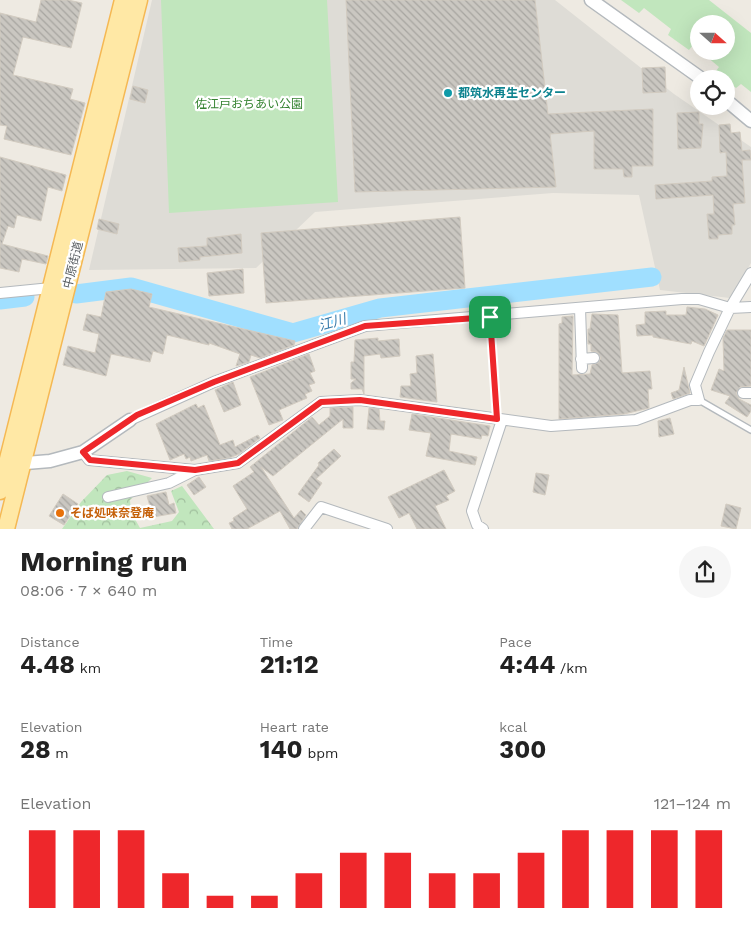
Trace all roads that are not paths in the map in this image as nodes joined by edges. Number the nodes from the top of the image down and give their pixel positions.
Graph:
1 (123, 0) edge
2 (139, 0) edge
3 (591, 0) edge
4 (690, 70) edge
5 (735, 108) edge
6 (751, 121) edge
7 (751, 273) edge
8 (51, 288) junction
9 (0, 293) edge
10 (751, 307) edge
11 (580, 308) junction
12 (730, 308) junction
13 (490, 317) junction
14 (594, 358) dead end
15 (699, 400) junction
16 (500, 419) junction
17 (130, 420) joint
18 (751, 430) edge
19 (83, 452) junction
20 (3, 464) edge
21 (23, 464) junction
22 (195, 470) junction
23 (0, 491) edge
24 (108, 497) dead end
25 (6, 529) edge
26 (304, 529) edge
27 (386, 529) edge
28 (483, 529) edge

1 - 8 main road, 中原街道
2 - 21 main road, 中原街道
3 - 4 street
5 - 6 street
7 - 12 street
8 - 9 street
8 - 20 main road, 中原街道
10 - 12 street
11 - 12 street
11 - 13 street
11 - 14 street
12 - 15 street
13 - 16 lane
13 - 17 street
15 - 16 street
15 - 18 lane
16 - 22 street
16 - 28 street
17 - 19 street
19 - 21 street
19 - 22 street
20 - 21 street
20 - 23 main road, 中原街道
21 - 25 main road, 中原街道
22 - 24 street
26 - 27 street

